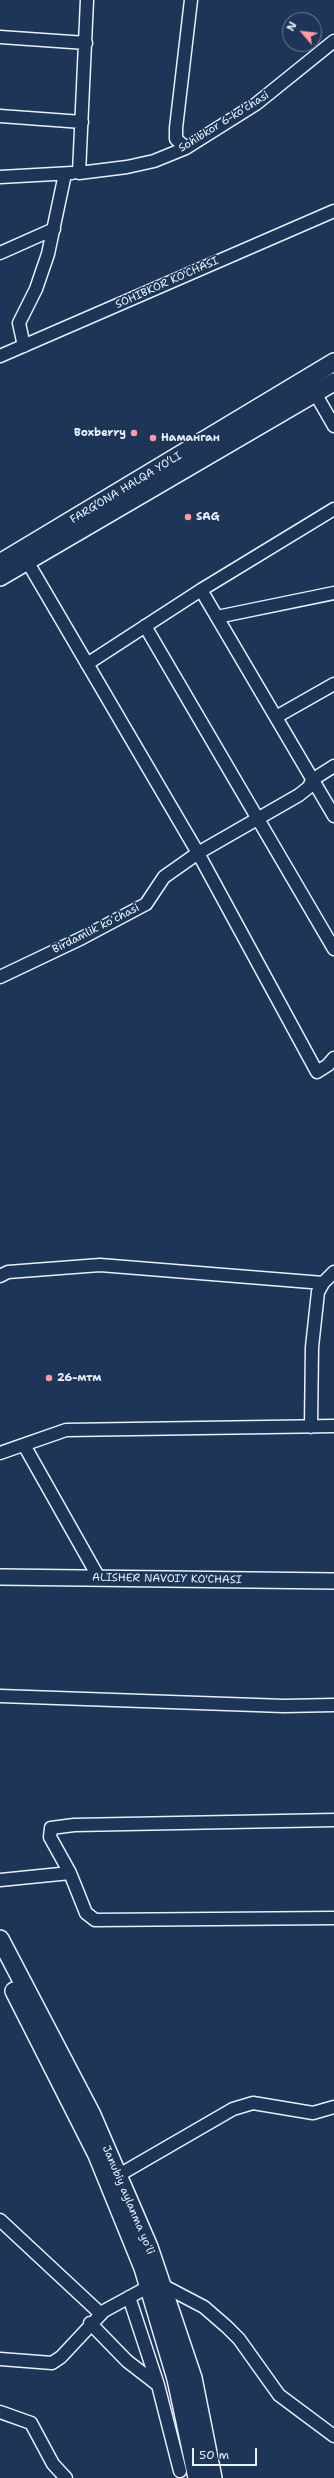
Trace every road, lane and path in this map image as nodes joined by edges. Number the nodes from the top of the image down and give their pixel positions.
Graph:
1 (87, 0) edge
2 (191, 0) edge
3 (0, 37) edge
4 (334, 41) edge
5 (86, 43) junction
6 (0, 116) edge
7 (82, 122) junction
8 (186, 148) junction
9 (79, 173) junction
10 (65, 174) junction
11 (0, 177) edge
12 (334, 211) edge
13 (54, 229) junction
14 (0, 253) edge
15 (24, 346) junction
16 (0, 356) edge
17 (334, 362) edge
18 (334, 382) edge
19 (315, 393) junction
20 (334, 426) edge
21 (334, 509) edge
22 (27, 561) junction
23 (0, 563) edge
24 (0, 577) edge
25 (201, 590) junction
26 (334, 594) edge
27 (217, 617) junction
28 (145, 626) junction
29 (88, 664) junction
30 (334, 684) edge
31 (276, 717) junction
32 (334, 766) edge
33 (312, 780) junction
34 (334, 816) edge
35 (258, 820) junction
36 (198, 853) junction
37 (334, 949) edge
38 (0, 977) edge
39 (334, 1058) edge
40 (334, 1272) edge
41 (0, 1276) edge
42 (323, 1283) junction
43 (311, 1426) junction
44 (334, 1426) edge
45 (24, 1444) junction
46 (0, 1453) edge
47 (0, 1578) edge
48 (99, 1578) junction
49 (334, 1581) edge
50 (0, 1696) edge
51 (334, 1705) edge
52 (334, 1820) edge
53 (70, 1873) junction
54 (0, 1880) edge
55 (334, 1918) edge
56 (0, 1939) edge
57 (0, 1964) edge
58 (334, 2107) edge
59 (119, 2175) junction
60 (0, 2220) edge
61 (155, 2286) junction
62 (129, 2296) junction
63 (101, 2314) junction
64 (90, 2323) junction
65 (0, 2359) edge
66 (158, 2385) junction
67 (0, 2412) edge
68 (334, 2436) edge
69 (180, 2471) dead end
70 (61, 2476) edge
71 (197, 2478) edge
72 (213, 2478) edge

1 - 5 street
2 - 8 street
3 - 5 street
4 - 8 street, Sohibkor 6-koʼchasi
5 - 7 street
6 - 7 street
7 - 9 street
8 - 9 street, Sohibkor 6-koʼchasi
9 - 10 street, Sohibkor 6-koʼchasi
10 - 11 street, Sohibkor 6-koʼchasi
10 - 13 street
12 - 15 street, SOHIBKOR KO'CHASI
13 - 14 street
13 - 15 street
15 - 16 street, SOHIBKOR KO'CHASI
17 - 23 highway, FARG‘ONA HALQA YO‘LI
18 - 19 highway, FARG‘ONA HALQA YO‘LI
19 - 20 street
19 - 22 highway, FARG‘ONA HALQA YO‘LI
21 - 25 street
22 - 24 highway, FARG‘ONA HALQA YO‘LI
22 - 29 street
25 - 27 street
25 - 28 street
26 - 27 street
27 - 31 street
28 - 29 street
28 - 35 street
29 - 36 street
30 - 31 street
31 - 33 street
32 - 33 street, Birdamlik koʻchasi
33 - 34 street
33 - 35 street, Birdamlik koʻchasi
35 - 36 street, Birdamlik koʻchasi
35 - 37 street
36 - 38 street, Birdamlik koʻchasi
36 - 39 street
40 - 42 street
41 - 42 street
42 - 43 street
43 - 44 street
43 - 45 street
45 - 46 street
45 - 48 street
47 - 48 main road, ALISHER NAVOIY KO'CHASI
48 - 49 main road, ALISHER NAVOIY KO'CHASI
50 - 51 street
52 - 53 street
53 - 54 street
53 - 55 street
56 - 59 highway, Janubiy aylanma yoʻli
57 - 61 highway, Janubiy aylanma yoʻli
58 - 59 street
59 - 61 highway, Janubiy aylanma yoʻli
60 - 63 street
61 - 62 street
61 - 68 street
61 - 71 highway, Janubiy aylanma yoʻli
61 - 72 highway, Janubiy aylanma yoʻli
62 - 63 street
62 - 66 street
63 - 64 street
64 - 65 street
64 - 66 street
66 - 69 street
67 - 70 street

